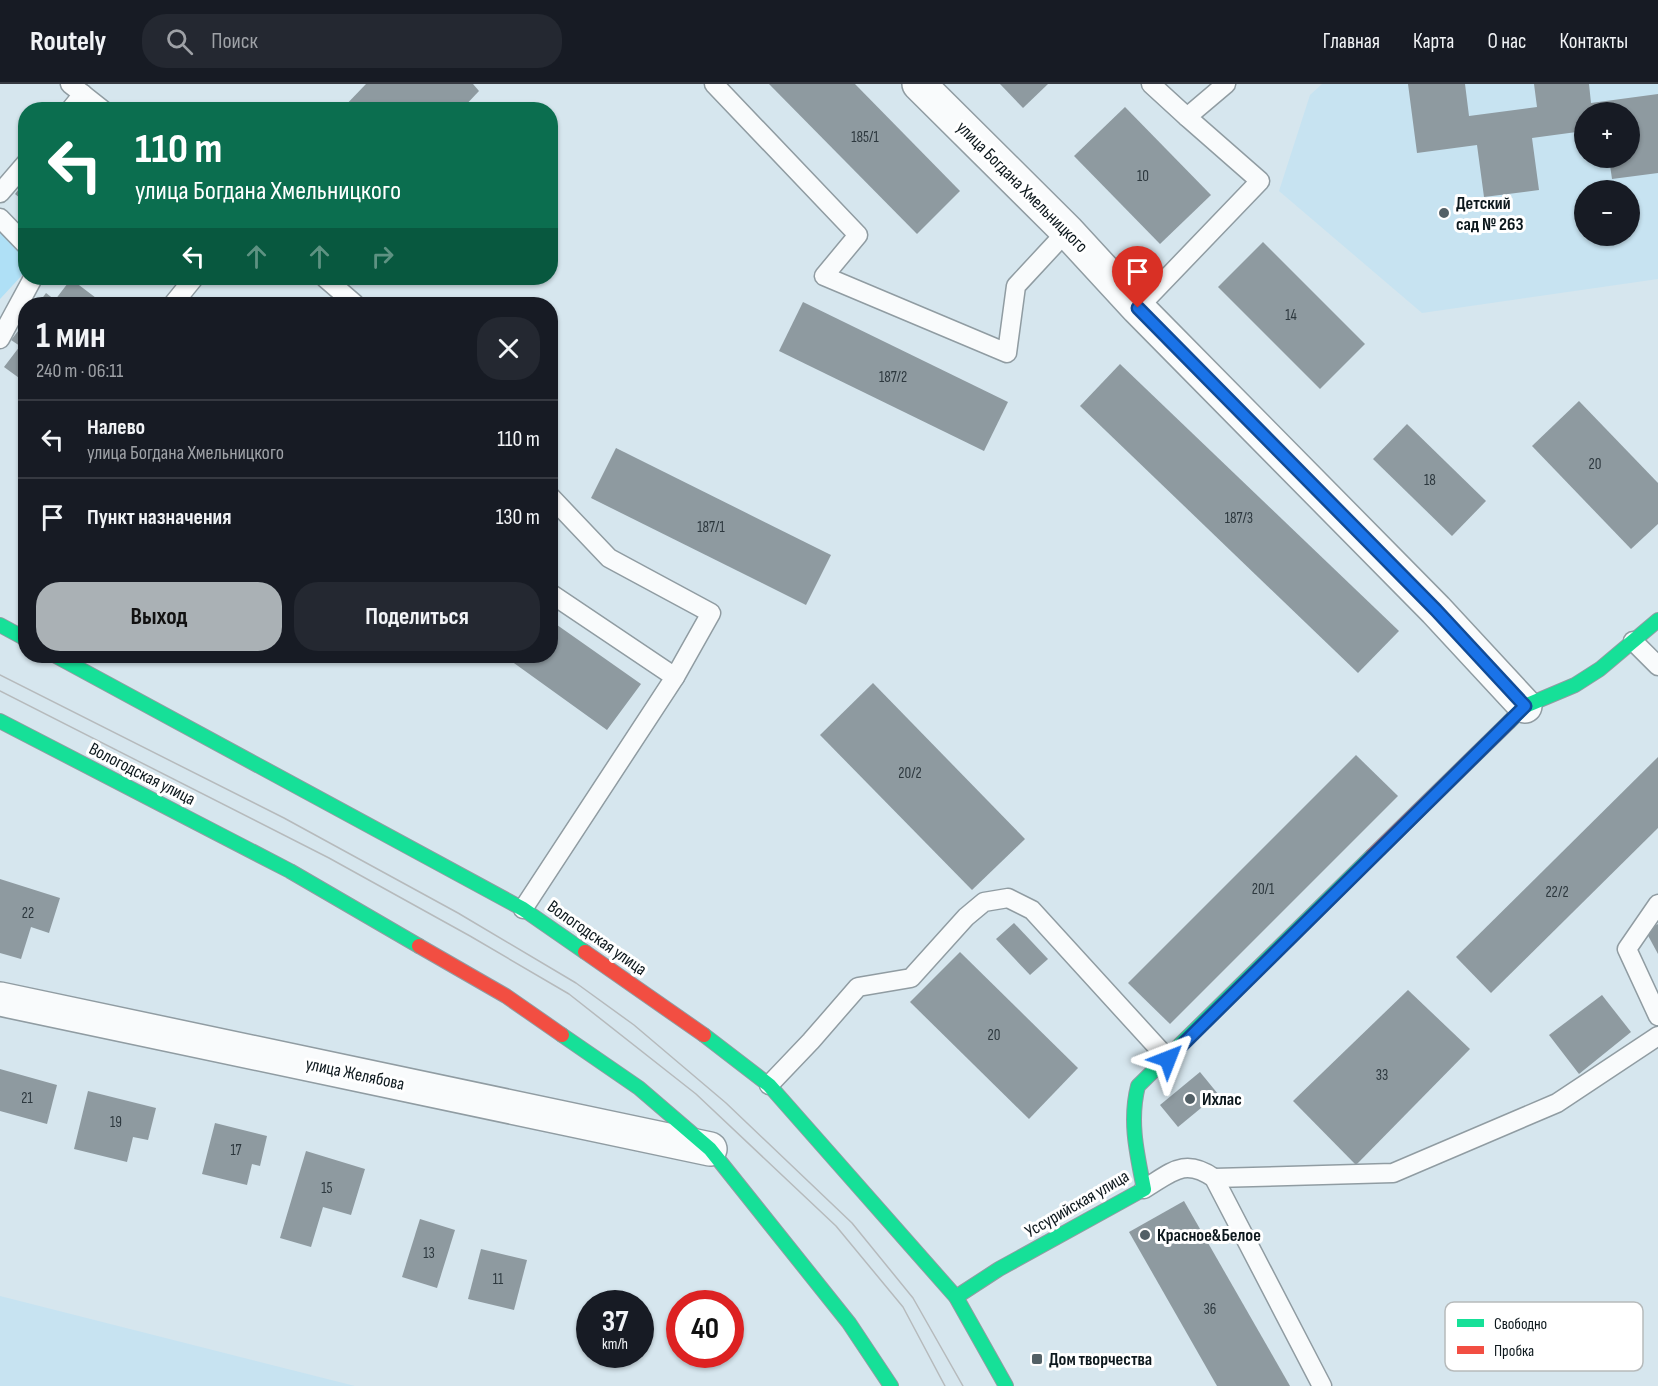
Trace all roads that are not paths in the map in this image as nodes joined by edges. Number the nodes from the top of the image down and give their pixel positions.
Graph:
1 (714, 84) edge
2 (919, 84) edge
3 (1151, 84) edge
4 (1226, 84) edge
5 (77, 89) edge
6 (93, 102) edge
7 (1187, 117) junction
8 (18, 172) edge
9 (0, 193) edge
10 (0, 218) edge
11 (1067, 231) junction
12 (18, 237) edge
13 (188, 285) edge
14 (333, 285) edge
15 (178, 297) edge
16 (347, 297) edge
17 (18, 306) edge
18 (1138, 308) junction
19 (0, 339) edge
20 (558, 504) edge
21 (558, 598) edge
22 (1658, 620) edge
23 (0, 625) edge
24 (18, 635) edge
25 (1633, 641) junction
26 (69, 663) edge
27 (1658, 666) edge
28 (675, 677) junction
29 (1525, 706) junction
30 (0, 721) edge
31 (1658, 904) edge
32 (524, 909) junction
33 (0, 999) edge
34 (1658, 1016) edge
35 (1658, 1036) edge
36 (1168, 1059) junction
37 (769, 1085) junction
38 (710, 1149) junction
39 (1214, 1178) junction
40 (1144, 1189) junction
41 (956, 1297) junction
42 (891, 1386) edge
43 (1006, 1386) edge
44 (1322, 1386) edge

1 - 11 lane
2 - 11 street, улица Богдана Хмельницкого
3 - 7 lane
4 - 7 lane
5 - 6 lane
7 - 18 lane
8 - 9 lane
10 - 12 lane
11 - 18 street, улица Богдана Хмельницкого
13 - 15 lane
14 - 16 lane
17 - 19 lane
18 - 29 street, улица Богдана Хмельницкого
20 - 28 lane
21 - 28 lane
22 - 25 main road, Уссурийская улица
23 - 24 main road
25 - 27 lane
25 - 29 main road, Уссурийская улица
26 - 32 main road, Вологодская улица
28 - 32 lane
29 - 36 main road, Уссурийская улица
30 - 38 main road, Вологодская улица
31 - 34 lane
32 - 37 main road, Вологодская улица
33 - 38 street, улица Желябова
35 - 39 lane
36 - 37 lane
36 - 40 main road, Уссурийская улица
37 - 41 main road, Вологодская улица
38 - 42 main road, Вологодская улица
39 - 40 lane
39 - 44 lane
40 - 41 main road, Уссурийская улица
41 - 43 main road, Вологодская улица

